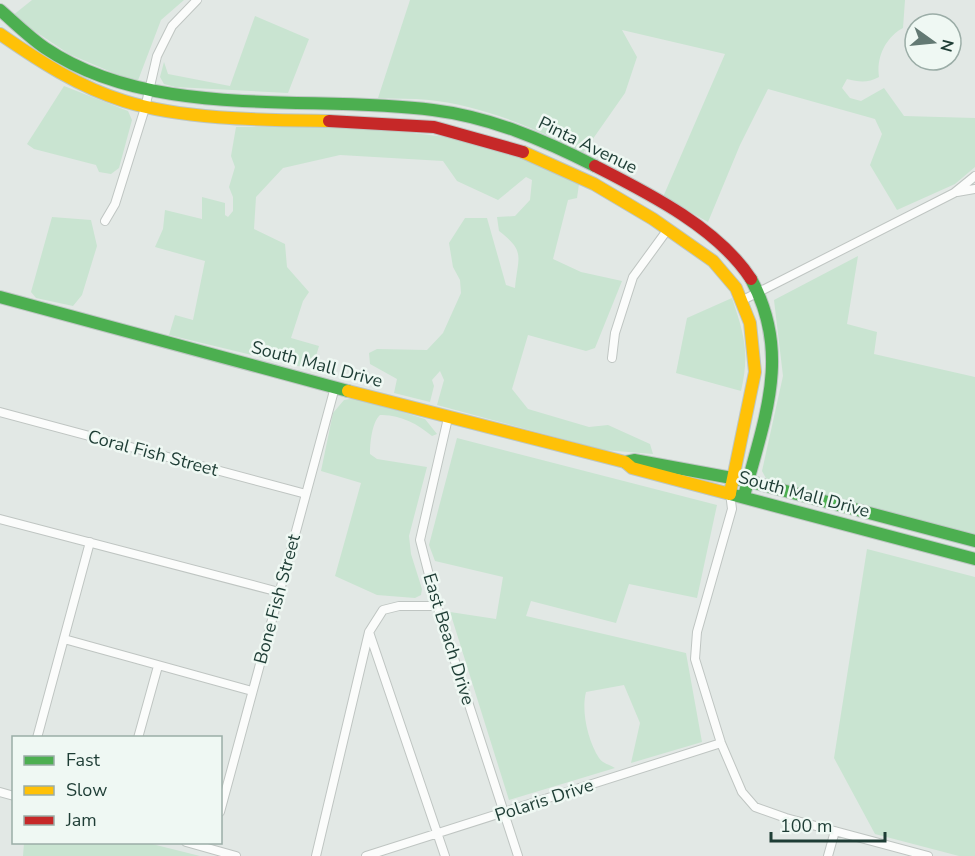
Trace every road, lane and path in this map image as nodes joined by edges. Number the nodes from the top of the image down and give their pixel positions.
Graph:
1 (197, 0) edge
2 (0, 10) edge
3 (11, 22) junction
4 (0, 34) edge
5 (149, 92) junction
6 (145, 108) junction
7 (434, 110) junction
8 (433, 127) junction
9 (975, 176) edge
10 (975, 189) edge
11 (954, 193) junction
12 (105, 221) dead end
13 (668, 229) junction
14 (757, 292) junction
15 (0, 297) edge
16 (742, 300) junction
17 (612, 358) dead end
18 (335, 387) junction
19 (0, 412) edge
20 (448, 418) junction
21 (625, 462) junction
22 (733, 477) junction
23 (748, 481) junction
24 (730, 493) junction
25 (306, 494) junction
26 (744, 496) junction
27 (828, 502) junction
28 (732, 509) junction
29 (824, 517) junction
30 (0, 521) edge
31 (975, 541) edge
32 (90, 542) junction
33 (975, 559) edge
34 (279, 592) junction
35 (437, 606) junction
36 (369, 632) junction
37 (64, 639) junction
38 (158, 666) junction
39 (252, 691) junction
40 (38, 736) edge
41 (139, 736) edge
42 (721, 743) junction
43 (222, 805) edge
44 (504, 813) junction
45 (835, 831) junction
46 (436, 833) junction
47 (195, 844) edge
48 (212, 846) edge
49 (236, 856) edge
50 (316, 856) edge
51 (369, 856) edge
52 (445, 856) edge
53 (518, 856) edge
54 (828, 856) edge
55 (928, 856) edge

1 - 5 street
2 - 3 street, Pinta Avenue
3 - 4 street
3 - 5 street, Pinta Avenue
4 - 6 street, Pinta Avenue
5 - 6 street
5 - 7 street, Pinta Avenue
6 - 8 street, Pinta Avenue
6 - 12 street
7 - 8 street
7 - 14 street, Pinta Avenue
8 - 13 street, Pinta Avenue
9 - 11 street
10 - 11 street
11 - 14 street
13 - 16 street, Pinta Avenue
13 - 17 street
14 - 16 street
14 - 23 street, Pinta Avenue
15 - 18 street, South Mall Drive
16 - 22 street, Pinta Avenue
18 - 20 street, South Mall Drive
18 - 25 street, Bone Fish Street
19 - 25 street, Coral Fish Street
20 - 21 street, South Mall Drive
20 - 35 street, East Beach Drive
21 - 22 street, South Mall Drive
21 - 24 street, South Mall Drive
22 - 23 street, South Mall Drive
22 - 24 street, Pinta Avenue
23 - 26 street, Pinta Avenue
23 - 27 street, South Mall Drive
24 - 26 street, South Mall Drive
24 - 28 street
25 - 34 street, Bone Fish Street
26 - 28 street
26 - 29 street, South Mall Drive
27 - 29 street
27 - 31 street, South Mall Drive
28 - 42 street
29 - 33 street, South Mall Drive
30 - 32 street
32 - 34 street
32 - 37 street
34 - 39 street, Bone Fish Street
35 - 36 street
35 - 44 street, East Beach Drive
36 - 46 street
36 - 50 street
37 - 38 street
37 - 40 street
38 - 39 street
38 - 41 street
39 - 43 street, Bone Fish Street
42 - 44 street, Polaris Drive
42 - 45 street
44 - 46 street, Polaris Drive
44 - 53 street, East Beach Drive
45 - 54 street
45 - 55 street
46 - 51 street, Polaris Drive
46 - 52 street
47 - 48 street
48 - 49 street

